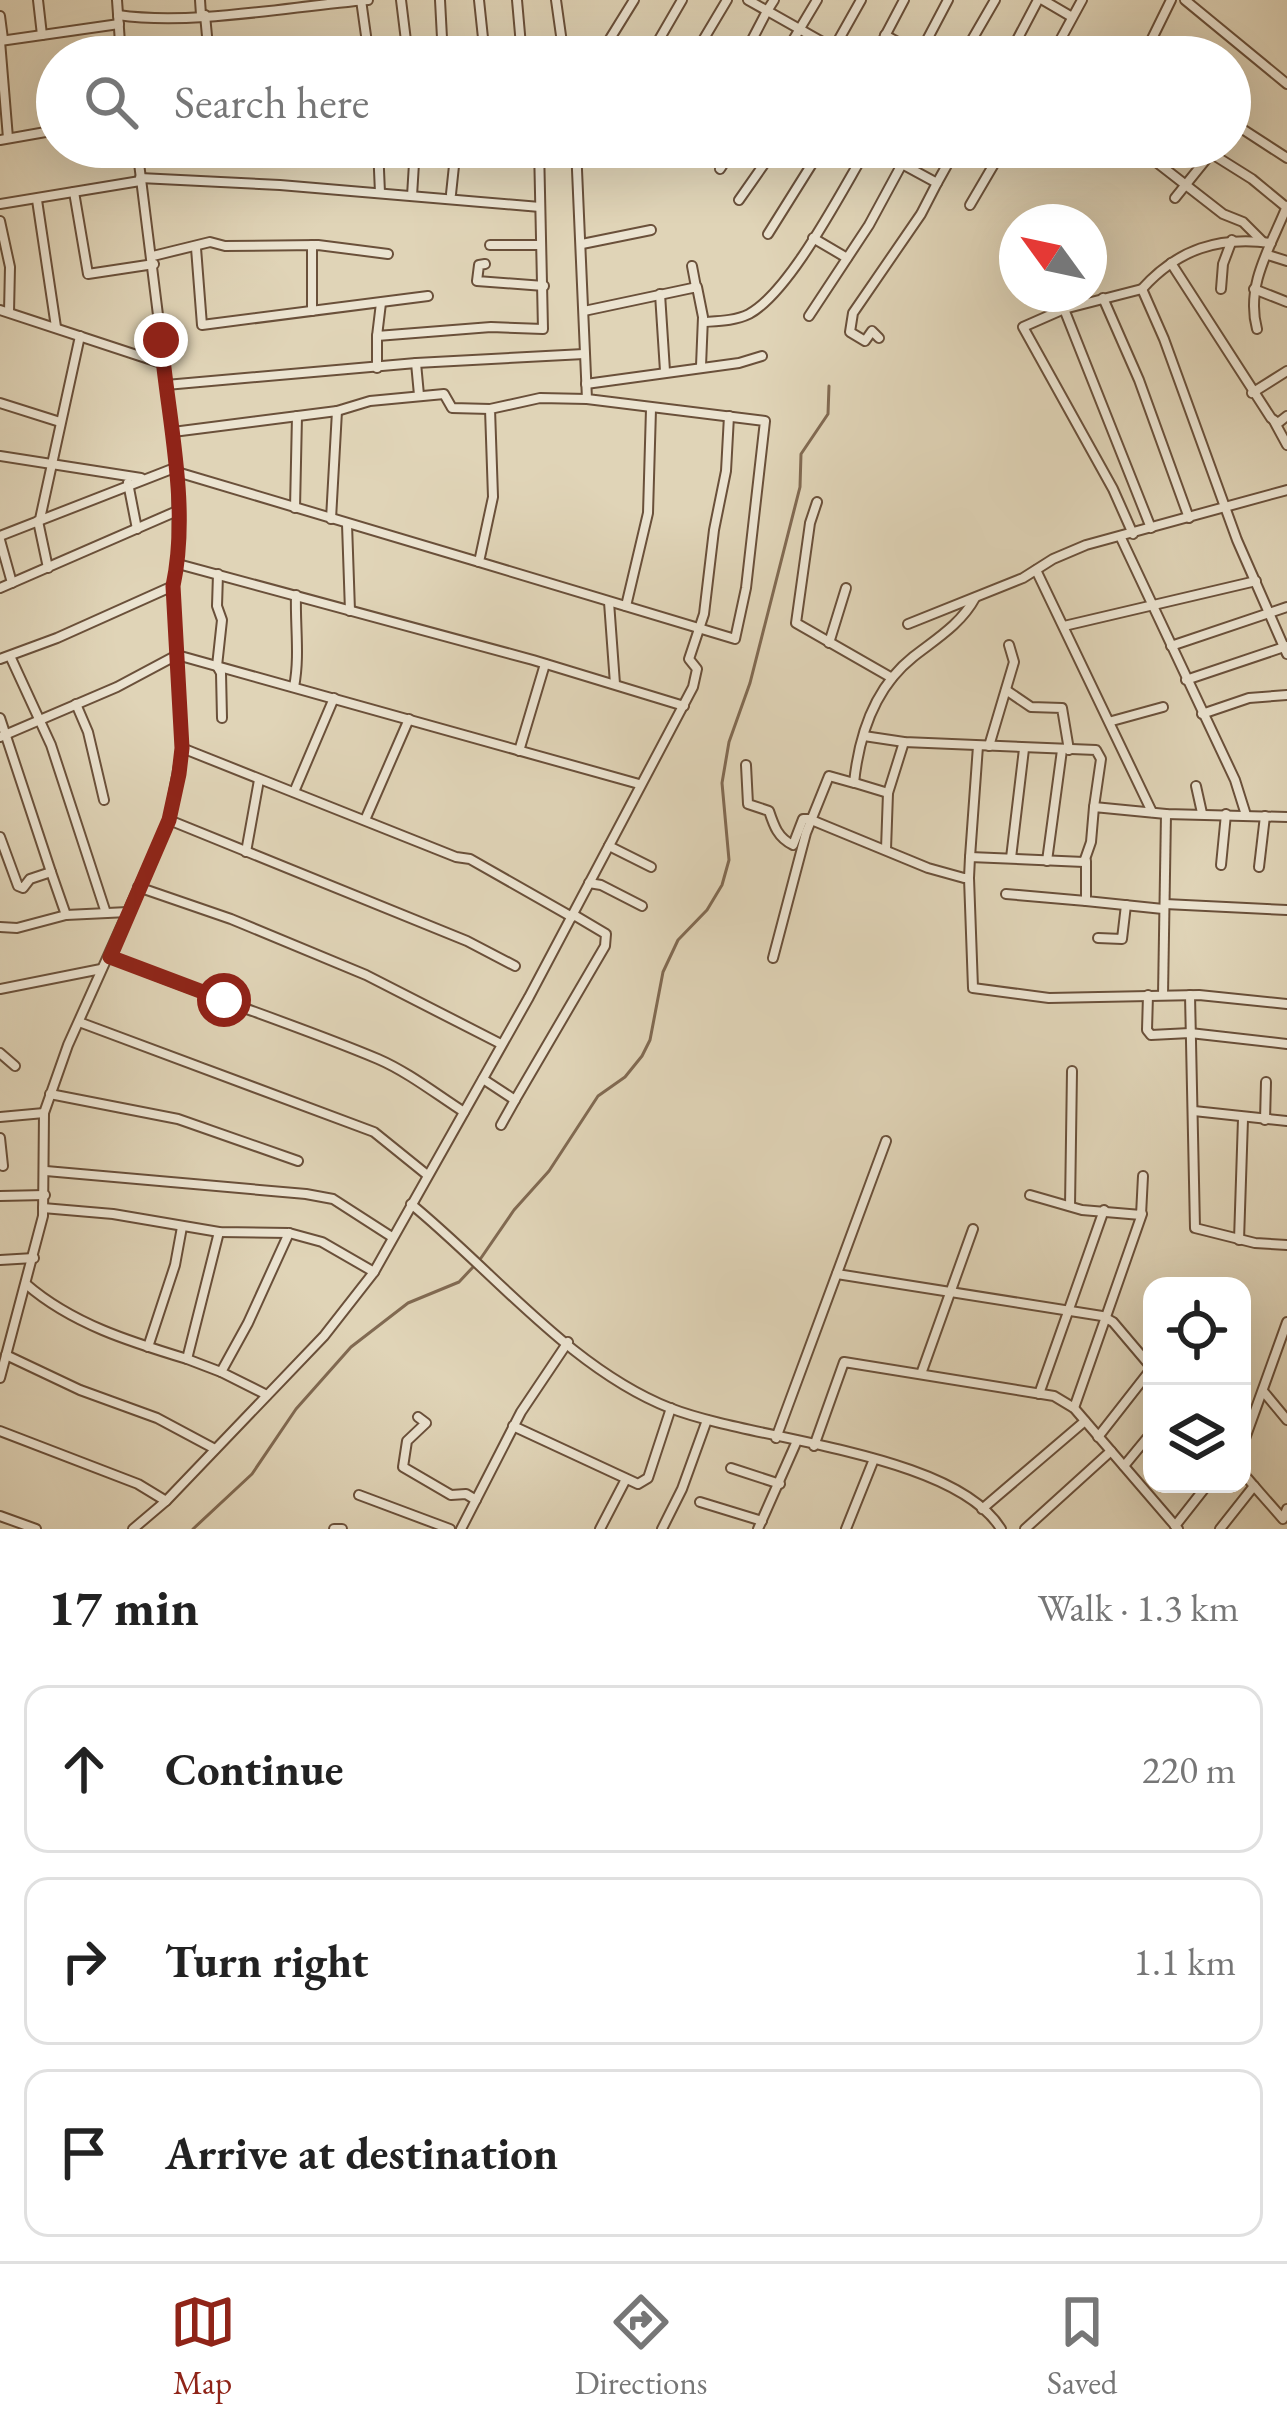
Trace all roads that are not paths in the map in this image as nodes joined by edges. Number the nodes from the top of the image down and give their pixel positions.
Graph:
1 (38, 0) edge
2 (117, 0) edge
3 (200, 0) edge
4 (363, 0) edge
5 (401, 0) edge
6 (440, 0) edge
7 (479, 0) edge
8 (517, 0) edge
9 (556, 0) edge
10 (682, 0) edge
11 (727, 0) edge
12 (748, 0) edge
13 (774, 0) edge
14 (817, 0) edge
15 (861, 0) edge
16 (904, 0) edge
17 (948, 0) edge
18 (995, 0) edge
19 (1040, 0) edge
20 (1082, 0) edge
21 (1172, 0) edge
22 (1185, 0) edge
23 (629, 2) edge
24 (280, 4) edge
25 (767, 11) junction
26 (203, 15) junction
27 (0, 16) edge
28 (1072, 17) junction
29 (118, 20) junction
30 (801, 28) junction
31 (42, 35) junction
32 (886, 35) edge
33 (119, 36) edge
34 (206, 36) edge
35 (367, 36) edge
36 (405, 36) edge
37 (442, 36) edge
38 (483, 36) edge
39 (520, 36) edge
40 (561, 36) edge
41 (612, 36) edge
42 (661, 36) edge
43 (702, 36) edge
44 (753, 36) edge
45 (796, 36) edge
46 (811, 36) edge
47 (841, 36) edge
48 (930, 36) edge
49 (974, 36) edge
50 (1020, 36) edge
51 (1062, 36) edge
52 (1154, 36) edge
53 (1229, 36) edge
54 (2, 39) edge
55 (1251, 54) edge
56 (1287, 84) edge
57 (36, 134) edge
58 (1251, 136) edge
59 (4, 139) edge
60 (1287, 158) edge
61 (139, 168) edge
62 (379, 168) edge
63 (414, 168) edge
64 (454, 168) edge
65 (539, 168) edge
66 (577, 168) edge
67 (761, 168) edge
68 (809, 168) edge
69 (855, 168) edge
70 (900, 168) edge
71 (909, 168) edge
72 (945, 168) edge
73 (992, 168) edge
74 (1164, 168) edge
75 (1200, 168) edge
76 (1237, 168) edge
77 (140, 179) junction
78 (937, 183) junction
79 (1186, 185) junction
80 (74, 193) junction
81 (380, 193) junction
82 (451, 194) dead end
83 (412, 196) junction
84 (1175, 198) dead end
85 (37, 200) junction
86 (739, 200) dead end
87 (0, 204) edge
88 (970, 205) dead end
89 (541, 207) junction
90 (1287, 207) edge
91 (0, 221) edge
92 (651, 230) dead end
93 (768, 234) dead end
94 (813, 238) junction
95 (1232, 240) junction
96 (1267, 243) junction
97 (582, 244) junction
98 (312, 245) junction
99 (490, 245) dead end
100 (540, 245) junction
101 (196, 248) junction
102 (388, 254) dead end
103 (1268, 255) junction
104 (847, 258) junction
105 (154, 260) junction
106 (1287, 261) edge
107 (1171, 263) junction
108 (485, 264) dead end
109 (692, 266) dead end
110 (544, 286) junction
111 (696, 287) junction
112 (1142, 289) junction
113 (1221, 289) dead end
114 (1254, 289) junction
115 (660, 294) junction
116 (428, 296) dead end
117 (1107, 297) edge
118 (1287, 302) edge
119 (381, 303) junction
120 (1107, 309) edge
121 (5, 311) edge
122 (312, 311) junction
123 (584, 311) junction
124 (1058, 312) edge
125 (1065, 312) edge
126 (808, 316) dead end
127 (703, 322) junction
128 (0, 326) edge
129 (56, 327) junction
130 (1257, 329) dead end
131 (80, 336) junction
132 (377, 336) junction
133 (879, 338) dead end
134 (584, 354) junction
135 (762, 356) dead end
136 (161, 362) junction
137 (416, 363) junction
138 (701, 366) junction
139 (377, 368) junction
140 (665, 371) junction
141 (1287, 371) edge
142 (586, 384) junction
143 (166, 386) junction
144 (1252, 393) junction
145 (419, 395) junction
146 (587, 399) junction
147 (0, 403) edge
148 (490, 409) junction
149 (651, 409) junction
150 (337, 411) junction
151 (298, 416) junction
152 (728, 416) junction
153 (1287, 416) edge
154 (1273, 420) junction
155 (60, 422) junction
156 (172, 432) junction
157 (1287, 445) edge
158 (0, 456) edge
159 (52, 464) junction
160 (177, 470) junction
161 (142, 478) junction
162 (128, 483) junction
163 (1287, 490) edge
164 (817, 502) dead end
165 (295, 508) junction
166 (1225, 508) junction
167 (177, 511) junction
168 (1189, 518) junction
169 (332, 519) junction
170 (39, 520) junction
171 (347, 524) junction
172 (1151, 528) junction
173 (137, 529) junction
174 (1132, 534) junction
175 (1120, 537) junction
176 (0, 538) edge
177 (479, 562) junction
178 (178, 564) junction
179 (48, 568) junction
180 (1036, 570) junction
181 (218, 574) junction
182 (1256, 581) junction
183 (12, 583) junction
184 (173, 586) junction
185 (0, 588) edge
186 (846, 588) dead end
187 (296, 595) junction
188 (975, 598) junction
189 (609, 601) junction
190 (626, 607) junction
191 (1287, 607) edge
192 (1154, 608) junction
193 (350, 611) junction
194 (1269, 611) junction
195 (908, 624) dead end
196 (1064, 626) junction
197 (698, 630) junction
198 (829, 643) junction
199 (1009, 645) dead end
200 (1171, 646) junction
201 (1286, 649) edge
202 (177, 655) junction
203 (5, 657) edge
204 (544, 664) junction
205 (217, 666) junction
206 (892, 678) junction
207 (1186, 680) junction
208 (615, 684) junction
209 (293, 688) junction
210 (1006, 690) junction
211 (1287, 694) edge
212 (334, 698) junction
213 (1103, 703) dead end
214 (76, 704) junction
215 (684, 706) junction
216 (1163, 707) dead end
217 (1202, 714) junction
218 (0, 718) edge
219 (41, 718) junction
220 (222, 718) dead end
221 (409, 719) junction
222 (1112, 721) junction
223 (3, 736) edge
224 (864, 736) junction
225 (904, 742) junction
226 (984, 746) junction
227 (182, 748) junction
228 (1024, 749) junction
229 (1065, 750) junction
230 (519, 751) junction
231 (746, 765) dead end
232 (259, 780) junction
233 (854, 783) junction
234 (639, 784) junction
235 (1196, 786) dead end
236 (294, 792) junction
237 (888, 793) junction
238 (104, 800) dead end
239 (1094, 807) junction
240 (1152, 813) junction
241 (1202, 813) junction
242 (1166, 814) junction
243 (1226, 814) junction
244 (1246, 815) junction
245 (1265, 816) junction
246 (1287, 817) edge
247 (169, 820) junction
248 (365, 820) junction
249 (811, 822) junction
250 (0, 837) edge
251 (609, 846) junction
252 (886, 849) junction
253 (247, 852) junction
254 (970, 857) junction
255 (1011, 858) junction
256 (1086, 860) junction
257 (1047, 861) junction
258 (1221, 865) dead end
259 (651, 867) dead end
260 (1259, 867) dead end
261 (51, 872) junction
262 (969, 878) junction
263 (589, 883) junction
264 (138, 887) junction
265 (1006, 895) dead end
266 (1086, 901) junction
267 (1126, 904) junction
268 (643, 906) dead end
269 (1164, 906) junction
270 (1287, 910) edge
271 (128, 912) junction
272 (106, 913) junction
273 (66, 915) junction
274 (573, 916) junction
275 (0, 927) edge
276 (1098, 938) dead end
277 (110, 957) junction
278 (773, 958) dead end
279 (515, 966) dead end
280 (103, 968) junction
281 (0, 988) edge
282 (1148, 995) junction
283 (1163, 995) junction
284 (1190, 995) junction
285 (1287, 1004) edge
286 (79, 1022) junction
287 (1190, 1033) junction
288 (501, 1044) junction
289 (1287, 1044) edge
290 (0, 1053) edge
291 (15, 1066) dead end
292 (1072, 1071) dead end
293 (483, 1079) junction
294 (1266, 1082) dead end
295 (50, 1094) junction
296 (515, 1100) junction
297 (1194, 1111) junction
298 (464, 1112) junction
299 (44, 1113) junction
300 (0, 1117) edge
301 (1243, 1119) junction
302 (1264, 1120) junction
303 (1287, 1120) edge
304 (501, 1125) dead end
305 (0, 1138) edge
306 (886, 1141) dead end
307 (298, 1161) dead end
308 (3, 1166) dead end
309 (46, 1171) junction
310 (426, 1175) junction
311 (1143, 1176) dead end
312 (45, 1195) junction
313 (1030, 1195) dead end
314 (0, 1196) edge
315 (411, 1204) junction
316 (1070, 1206) junction
317 (44, 1208) junction
318 (1104, 1210) junction
319 (1142, 1214) junction
320 (182, 1227) junction
321 (973, 1229) dead end
322 (219, 1232) junction
323 (289, 1233) junction
324 (392, 1237) junction
325 (1239, 1240) junction
326 (1287, 1246) edge
327 (34, 1258) junction
328 (0, 1260) edge
329 (374, 1272) junction
330 (837, 1274) junction
331 (26, 1284) junction
332 (951, 1291) junction
333 (1068, 1311) junction
334 (1108, 1318) junction
335 (1287, 1322) edge
336 (568, 1342) junction
337 (148, 1347) junction
338 (5, 1352) edge
339 (1277, 1355) junction
340 (1143, 1358) edge
341 (187, 1359) junction
342 (1286, 1364) edge
343 (221, 1372) junction
344 (921, 1374) junction
345 (0, 1378) edge
346 (1143, 1380) edge
347 (1263, 1391) junction
348 (1039, 1394) junction
349 (267, 1395) junction
350 (670, 1408) junction
351 (1074, 1408) junction
352 (418, 1417) dead end
353 (707, 1420) junction
354 (1287, 1420) edge
355 (1085, 1421) junction
356 (1251, 1423) edge
357 (513, 1426) junction
358 (0, 1431) edge
359 (1098, 1437) junction
360 (776, 1438) junction
361 (796, 1443) junction
362 (1143, 1443) edge
363 (814, 1446) junction
364 (215, 1449) junction
365 (1111, 1451) junction
366 (874, 1459) junction
367 (1124, 1466) junction
368 (731, 1468) dead end
369 (626, 1479) junction
370 (1251, 1482) edge
371 (780, 1484) junction
372 (1254, 1486) junction
373 (1202, 1493) edge
374 (359, 1495) dead end
375 (476, 1500) junction
376 (166, 1502) junction
377 (700, 1502) dead end
378 (982, 1509) junction
379 (0, 1516) edge
380 (1284, 1519) edge
381 (760, 1525) edge
382 (1177, 1527) edge
383 (464, 1528) edge
384 (36, 1529) edge
385 (133, 1529) edge
386 (450, 1529) edge
387 (600, 1529) edge
388 (662, 1529) edge
389 (846, 1529) edge
390 (1000, 1529) edge
391 (1025, 1529) edge
392 (1220, 1529) edge

1 - 31 street
2 - 29 street
3 - 26 street
4 - 24 street
4 - 35 street
5 - 36 street
6 - 37 street
7 - 38 street
8 - 39 street
9 - 40 street
10 - 42 street
11 - 43 street
12 - 25 street
13 - 25 street
14 - 30 street
15 - 47 street
16 - 32 street
17 - 48 street
18 - 49 street
19 - 28 street
19 - 50 street
20 - 28 street
21 - 52 street
22 - 53 street
23 - 41 street
24 - 26 street
25 - 30 street
25 - 44 street
26 - 29 street
26 - 34 street
27 - 54 street
28 - 51 street
29 - 31 street
29 - 33 street
30 - 45 street
30 - 46 street
31 - 54 street
54 - 59 street
55 - 56 street
57 - 59 street
58 - 60 street
61 - 77 street
62 - 81 street
63 - 83 street
64 - 82 street
65 - 89 street
66 - 97 street
67 - 86 street
68 - 93 street
69 - 94 street
70 - 104 street
71 - 78 street
72 - 78 street
73 - 88 street
74 - 79 street
75 - 79 street
76 - 90 street
77 - 80 street
77 - 81 street
77 - 105 street
78 - 133 street
79 - 84 street
79 - 96 street
80 - 85 street
80 - 105 street
81 - 83 street
83 - 89 street
85 - 87 street
85 - 129 street
89 - 100 street
90 - 96 street
91 - 121 street
92 - 97 street
94 - 104 street
94 - 127 street
95 - 96 street
95 - 107 street
95 - 113 street
96 - 103 street
97 - 123 street
98 - 101 street
98 - 102 street
98 - 122 street
99 - 100 street
100 - 110 street
101 - 105 street
101 - 122 street
103 - 106 street
103 - 114 street
104 - 126 street
105 - 136 street
107 - 112 street
107 - 144 street
108 - 110 street
109 - 111 street
110 - 132 street
111 - 115 street
111 - 127 street
112 - 117 street
112 - 166 street
114 - 118 street
114 - 130 street
115 - 123 street
115 - 140 street
116 - 119 street
119 - 122 street
119 - 132 street
120 - 168 street
121 - 128 street
121 - 129 street
123 - 134 street
124 - 174 street
125 - 172 street
127 - 138 street
129 - 131 street
131 - 136 street
131 - 155 street
132 - 139 street
134 - 137 street
134 - 142 street
135 - 138 street
136 - 143 street
137 - 139 street
137 - 145 street
138 - 140 street
139 - 143 street
140 - 142 street
141 - 144 street
142 - 146 street
143 - 156 street
144 - 154 street
145 - 148 street
145 - 150 street
146 - 148 street
146 - 149 street
147 - 155 street
148 - 177 street
149 - 152 street
149 - 190 street
150 - 151 street
150 - 169 street
151 - 156 street
151 - 165 street
152 - 197 street
152 - 197 street
153 - 154 street
154 - 157 street
155 - 159 street
156 - 160 street
158 - 159 street
159 - 161 street
159 - 170 street
160 - 161 street
160 - 165 street
160 - 167 street
161 - 162 street
162 - 170 street
162 - 173 street
163 - 166 street
164 - 198 street
165 - 169 street
166 - 168 street
166 - 182 street
167 - 173 street
167 - 178 street
168 - 172 street
169 - 171 street
170 - 176 street
170 - 179 street
171 - 177 street
171 - 193 street
172 - 174 street
173 - 179 street
174 - 175 street
175 - 180 street
175 - 192 street
176 - 183 street
177 - 189 street
178 - 181 street
178 - 184 street
179 - 183 street
180 - 188 street
180 - 196 street
181 - 187 street
181 - 205 street
182 - 192 street
182 - 194 street
183 - 185 street
184 - 202 street
184 - 203 street
186 - 198 street
187 - 193 street
187 - 209 street
188 - 195 street
188 - 206 street
189 - 190 street
189 - 208 street
190 - 197 street
191 - 194 street
192 - 196 street
192 - 200 street
193 - 204 street
194 - 200 street
194 - 201 street
196 - 240 street
197 - 215 street
198 - 206 street
199 - 210 street
200 - 207 street
201 - 207 street
202 - 205 street
202 - 214 street
202 - 227 street
203 - 219 street
204 - 208 street
204 - 230 street
205 - 209 street
205 - 220 street
206 - 224 street
207 - 217 street
208 - 215 street
209 - 212 street
210 - 226 street
210 - 229 street
211 - 217 street
212 - 221 street
212 - 236 street
213 - 222 street
214 - 219 street
214 - 238 street
215 - 234 street
216 - 222 street
217 - 244 street
218 - 223 street
219 - 223 street
219 - 272 street
221 - 230 street
221 - 248 street
222 - 240 street
223 - 261 street
224 - 225 street
224 - 233 street
225 - 226 street
225 - 237 street
226 - 228 street
226 - 254 street
227 - 232 street
227 - 247 street
228 - 229 street
228 - 255 street
229 - 239 street
229 - 257 street
230 - 234 street
231 - 249 street
232 - 236 street
232 - 253 street
233 - 237 street
233 - 249 street
234 - 251 street
235 - 241 street
236 - 248 street
237 - 252 street
239 - 240 street
239 - 256 street
240 - 242 street
241 - 242 street
241 - 243 street
242 - 269 street
243 - 244 street
243 - 258 street
244 - 245 street
245 - 246 street
245 - 260 street
247 - 253 street
247 - 264 street
248 - 274 street
249 - 252 street
249 - 278 street
250 - 261 street
251 - 259 street
251 - 263 street
252 - 262 street
253 - 279 street
254 - 255 street
254 - 262 street
255 - 257 street
256 - 257 street
256 - 266 street
261 - 273 street
262 - 282 street
263 - 268 street
263 - 274 street
264 - 271 street
264 - 288 street
265 - 266 street
266 - 267 street
267 - 269 street
267 - 276 street
269 - 270 street
269 - 283 street
271 - 272 street
271 - 277 street
272 - 273 street
273 - 275 street
274 - 288 street
274 - 296 street
277 - 280 street
277 - 298 street
280 - 281 street
280 - 286 street
282 - 283 street
282 - 287 street
283 - 284 street
284 - 285 street
284 - 287 street
286 - 295 street
286 - 310 street
287 - 289 street
287 - 297 street
288 - 293 street
290 - 291 street
292 - 316 street
293 - 296 street
293 - 298 street
294 - 302 street
295 - 299 street
295 - 307 street
296 - 304 street
297 - 301 street
297 - 325 street
298 - 310 street
299 - 300 street
299 - 309 street
301 - 302 street
301 - 325 street
302 - 303 street
305 - 308 street
306 - 330 street
309 - 312 street
309 - 324 street
310 - 315 street
311 - 319 street
312 - 314 street
312 - 317 street
313 - 316 street
315 - 324 street
315 - 336 street
316 - 318 street
317 - 320 street
317 - 327 street
318 - 319 street
318 - 333 street
319 - 334 street
320 - 322 street
320 - 337 street
321 - 332 street
322 - 323 street
322 - 341 street
323 - 329 street
323 - 343 street
324 - 329 street
325 - 326 street
327 - 328 street
327 - 331 street
329 - 349 street
330 - 332 street
330 - 360 street
331 - 337 street
331 - 338 street
332 - 333 street
332 - 344 street
333 - 334 street
333 - 348 street
334 - 340 street
334 - 351 street
335 - 339 street
336 - 350 street
336 - 357 street
337 - 341 street
338 - 345 street
338 - 364 street
339 - 342 street
339 - 347 street
341 - 343 street
343 - 349 street
344 - 348 street
344 - 363 street
346 - 359 street
347 - 354 street
347 - 356 street
348 - 351 street
349 - 364 street
350 - 353 street
350 - 369 street
351 - 355 street
352 - 375 street
353 - 360 street
353 - 388 street
355 - 359 street
355 - 378 street
357 - 369 street
357 - 375 street
358 - 376 street
359 - 365 street
360 - 361 street
361 - 363 street
361 - 371 street
362 - 367 street
363 - 366 street
364 - 376 street
365 - 367 street
365 - 391 street
366 - 378 street
366 - 389 street
367 - 382 street
368 - 371 street
369 - 387 street
370 - 372 street
371 - 381 street
372 - 380 street
372 - 392 street
373 - 382 street
374 - 386 street
375 - 383 street
376 - 385 street
377 - 381 street
378 - 390 street
379 - 384 street

